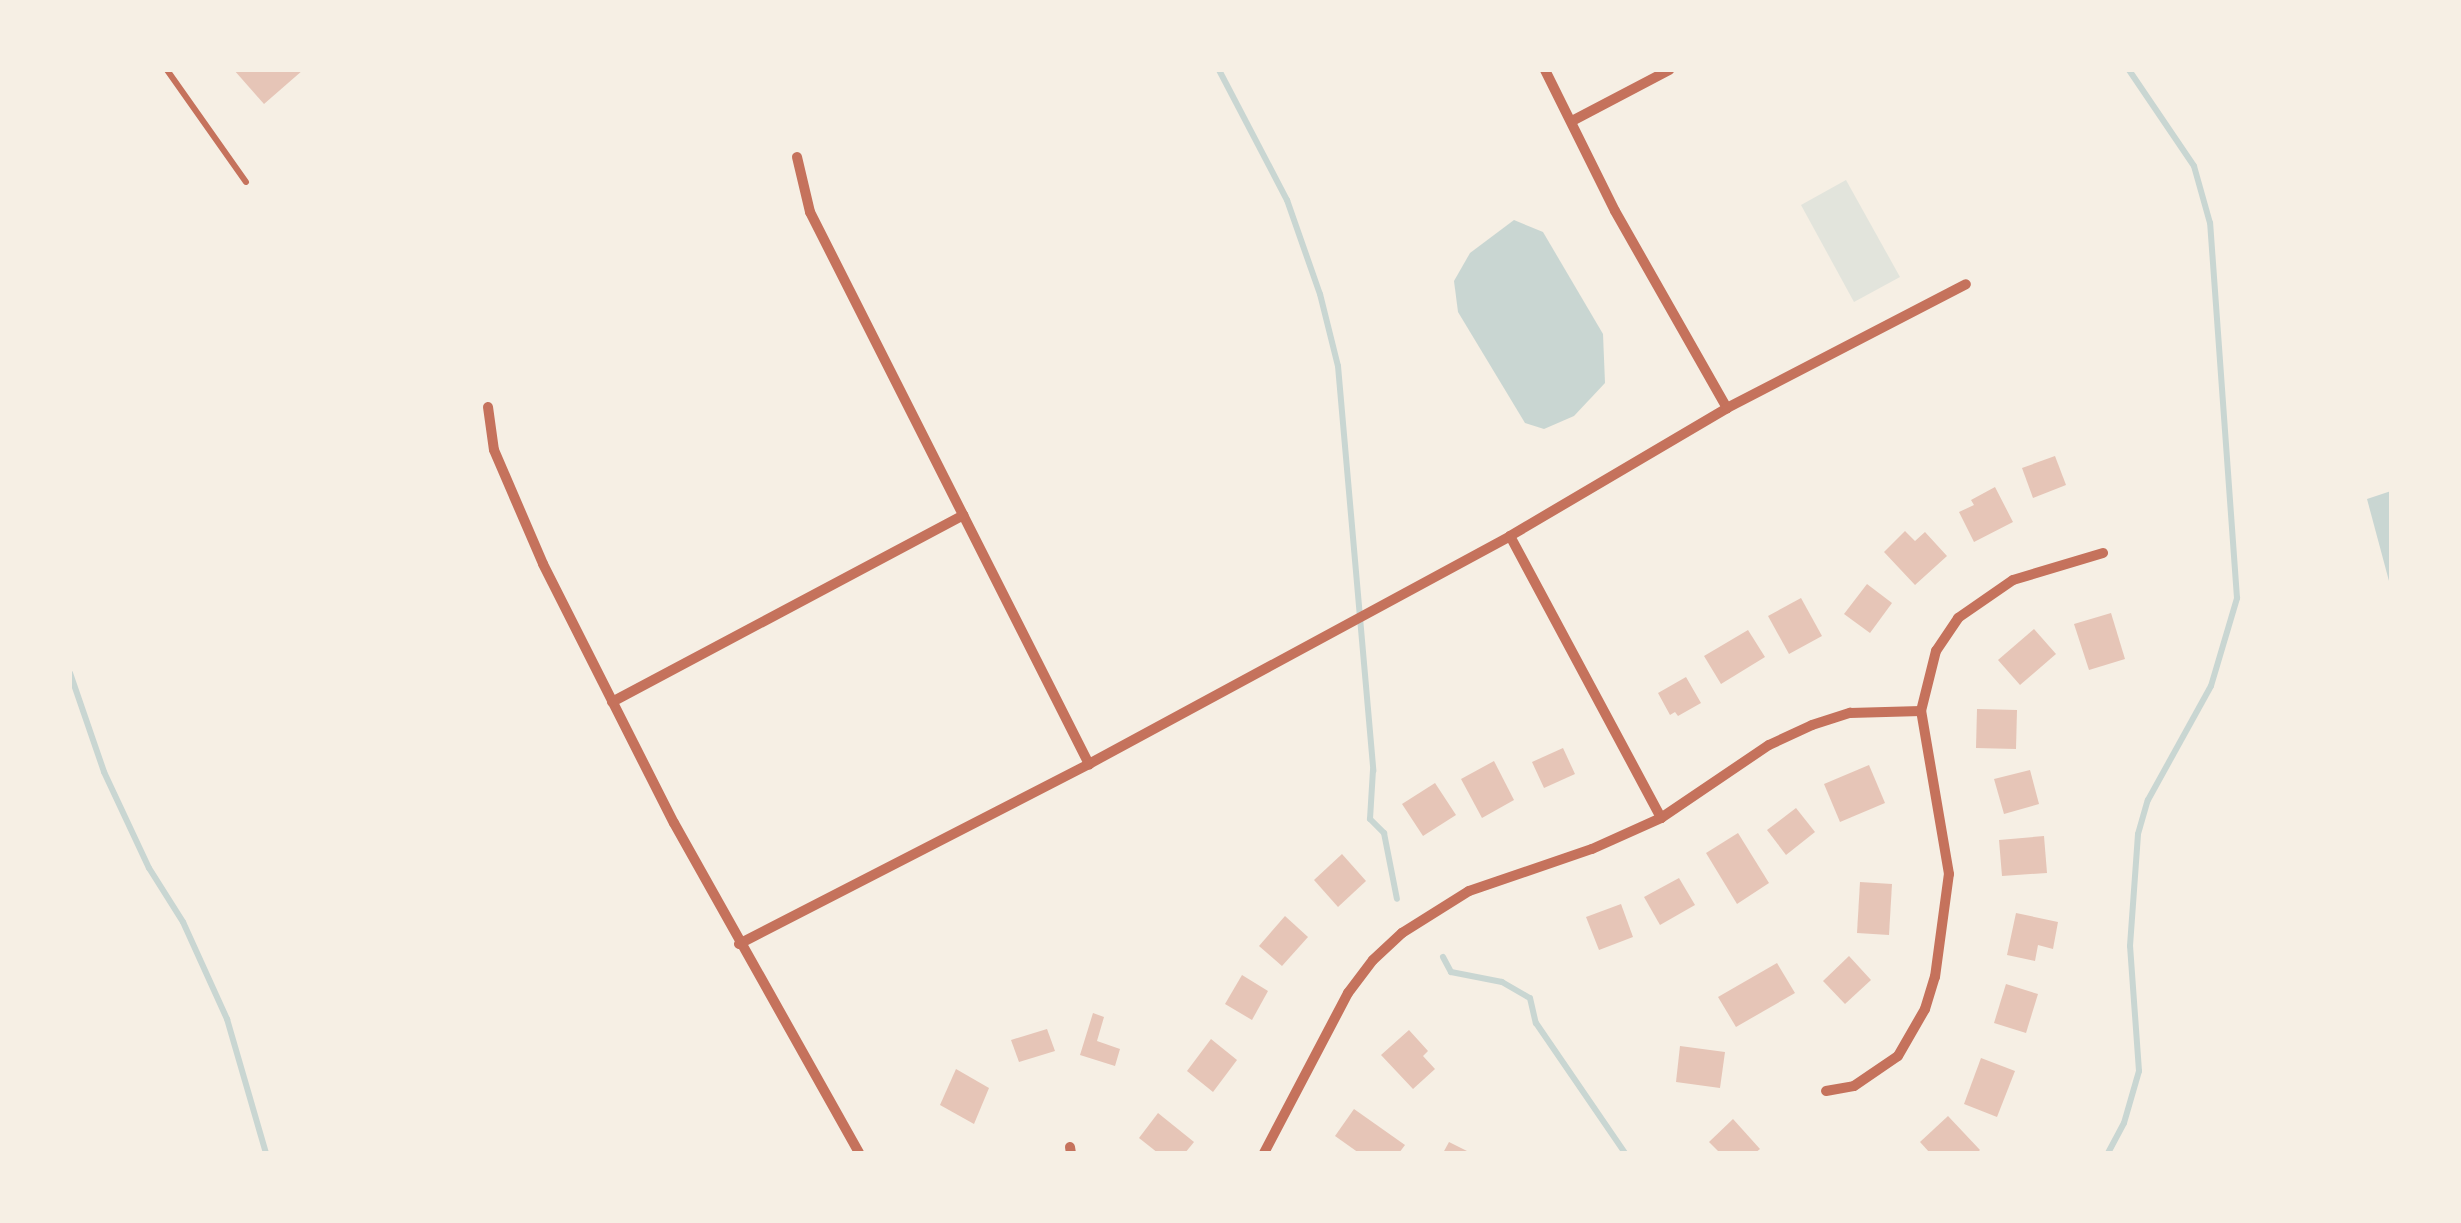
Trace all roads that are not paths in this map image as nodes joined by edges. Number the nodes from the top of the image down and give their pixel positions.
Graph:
1 (167, 70) edge
2 (1545, 70) edge
3 (1669, 70) edge
4 (1572, 121) junction
5 (798, 157) dead end
6 (246, 182) dead end
7 (1966, 284) dead end
8 (488, 407) dead end
9 (1727, 408) junction
10 (963, 515) junction
11 (1510, 536) junction
12 (2104, 553) dead end
13 (612, 702) junction
14 (1921, 711) junction
15 (1088, 764) junction
16 (1661, 818) junction
17 (739, 944) junction
18 (1826, 1091) dead end
19 (860, 1153) edge
20 (1264, 1153) edge

1 - 6 lane
2 - 4 street
3 - 4 street
4 - 9 street
5 - 10 street
7 - 9 street
8 - 13 street
9 - 11 street
10 - 13 street
10 - 15 street
11 - 15 street
11 - 16 street
12 - 14 street
13 - 17 street
14 - 16 street
14 - 18 street
15 - 17 street
16 - 20 street
17 - 19 street

